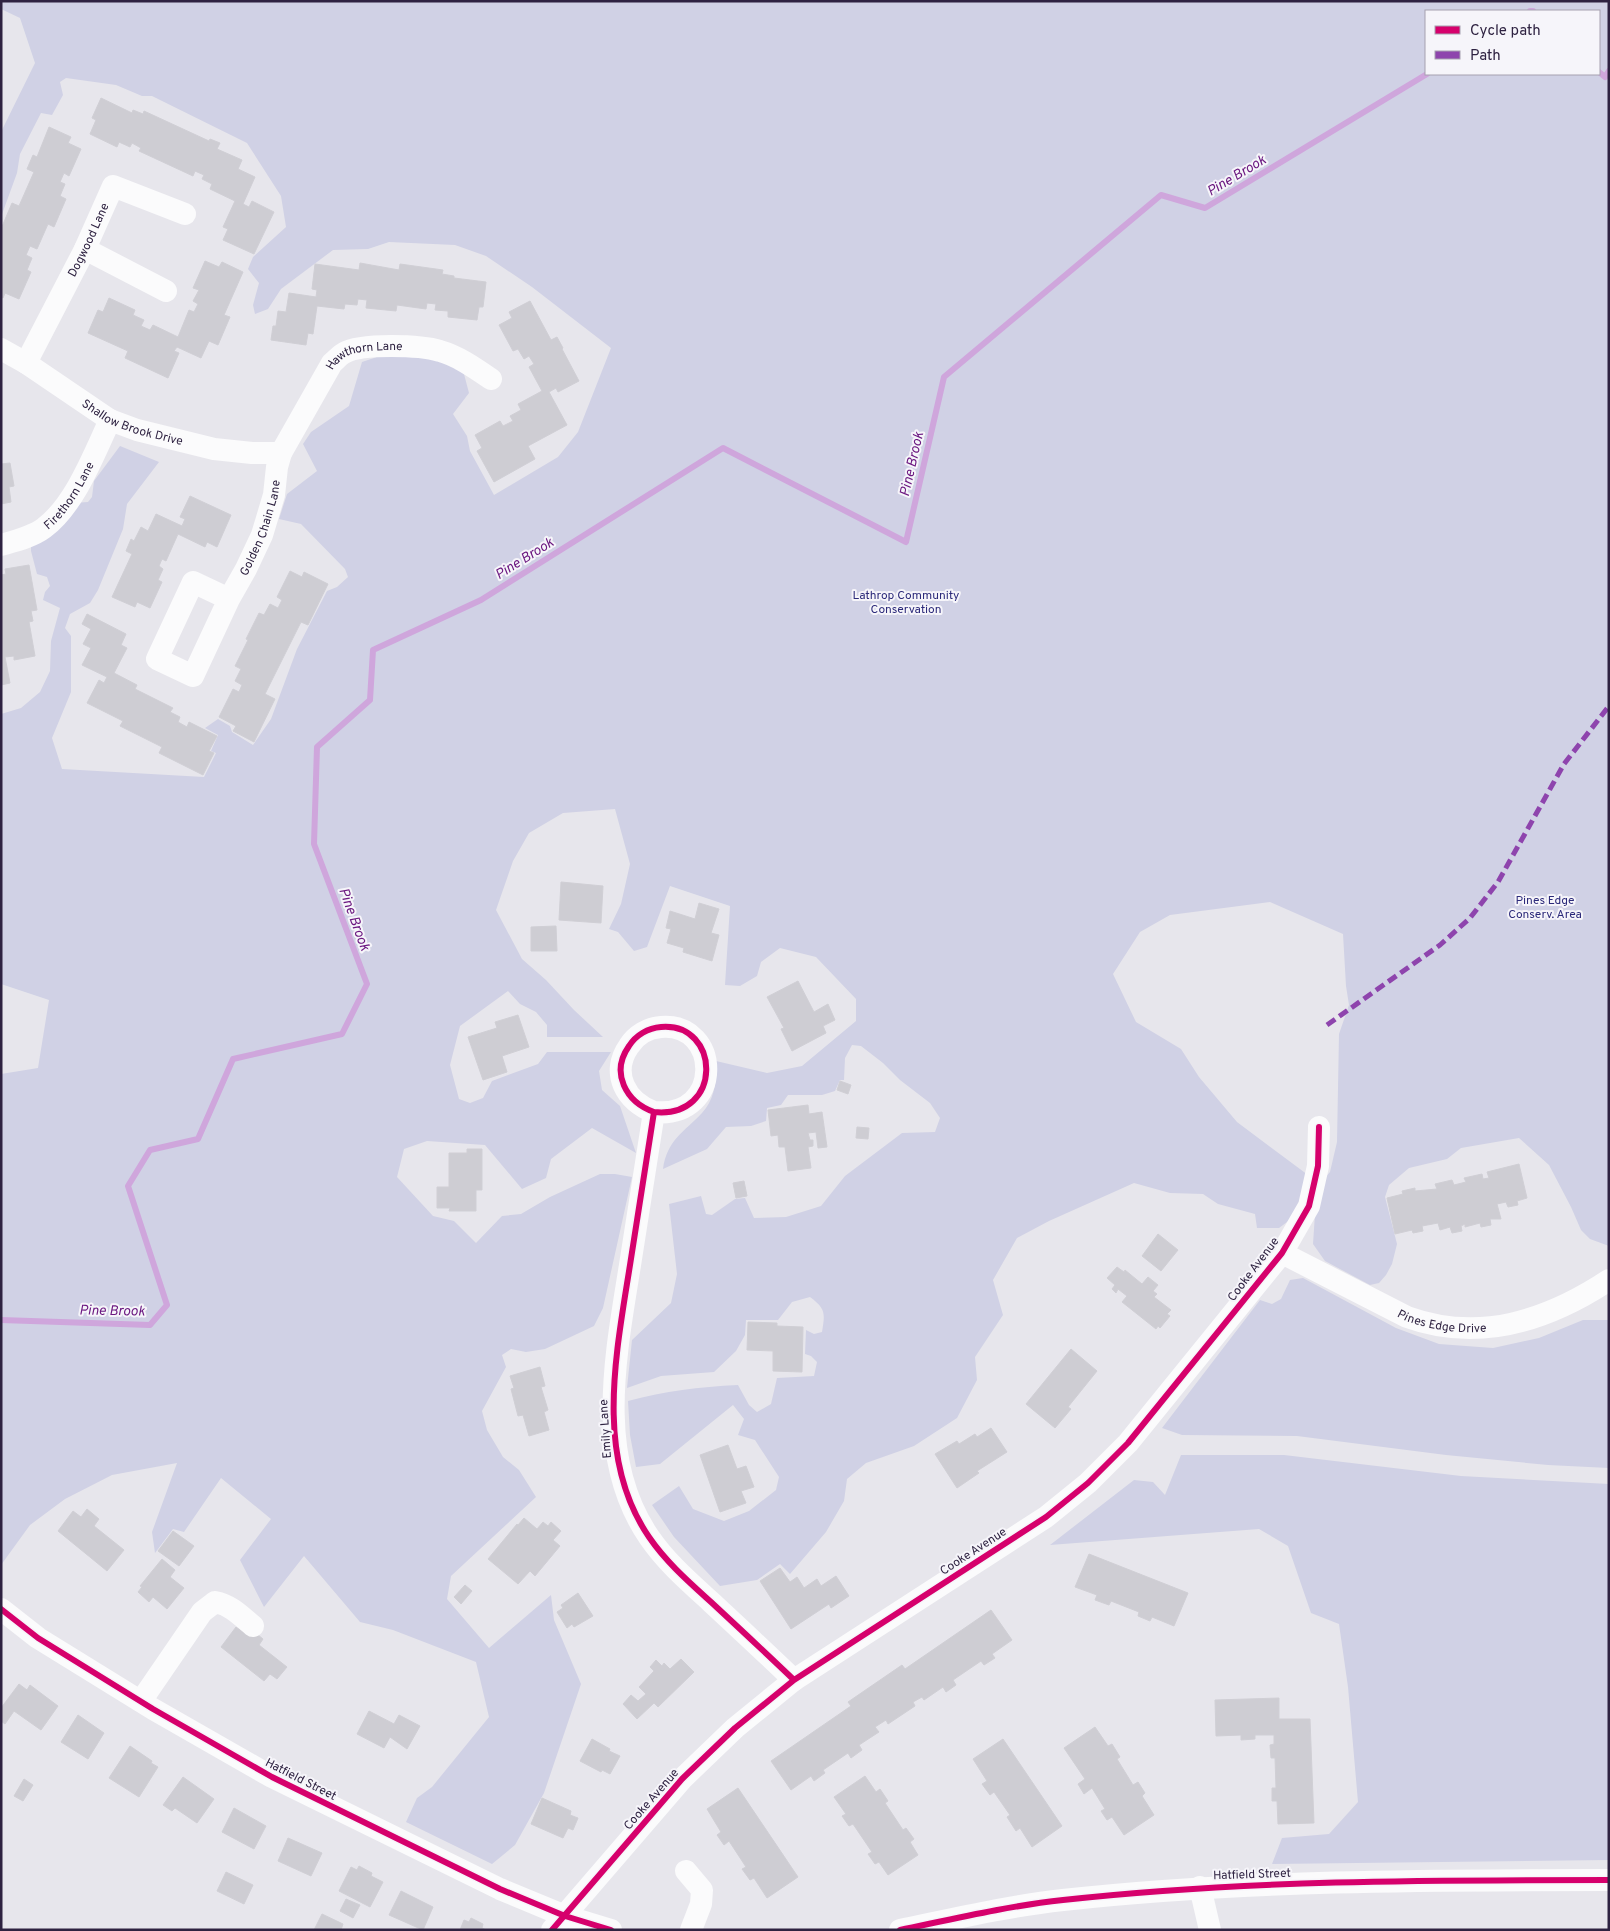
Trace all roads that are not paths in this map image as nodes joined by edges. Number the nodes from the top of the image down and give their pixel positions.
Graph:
1 (185, 214) dead end
2 (85, 249) junction
3 (166, 290) dead end
4 (1, 350) edge
5 (26, 363) junction
6 (491, 379) dead end
7 (110, 420) junction
8 (281, 453) junction
9 (1, 545) edge
10 (229, 598) dead end
11 (654, 1112) dead end
12 (1319, 1127) dead end
13 (1282, 1254) junction
14 (1609, 1280) edge
15 (1, 1609) edge
16 (253, 1626) dead end
17 (794, 1680) junction
18 (141, 1701) junction
19 (686, 1871) dead end
20 (1609, 1880) edge
21 (1200, 1887) junction
22 (558, 1923) edge
23 (611, 1930) edge
24 (691, 1930) edge
25 (900, 1930) edge
26 (1210, 1930) edge

1 - 2 street, Dogwood Lane
2 - 3 street
2 - 5 street, Dogwood Lane
4 - 5 street, Shallow Brook Drive
5 - 7 street, Shallow Brook Drive
6 - 8 street, Hawthorn Lane
7 - 8 street, Shallow Brook Drive
7 - 9 street, Firethorn Lane
8 - 10 street, Golden Chain Lane
11 - 17 street, Emily Lane
12 - 13 street, Cooke Avenue
13 - 14 street, Pines Edge Drive
13 - 17 street, Cooke Avenue
15 - 18 street, Hatfield Street
16 - 18 street
17 - 22 street, Cooke Avenue
18 - 22 street, Hatfield Street
19 - 24 street
20 - 21 street, Hatfield Street
21 - 25 street, Hatfield Street
21 - 26 street
22 - 23 street, Hatfield Street

